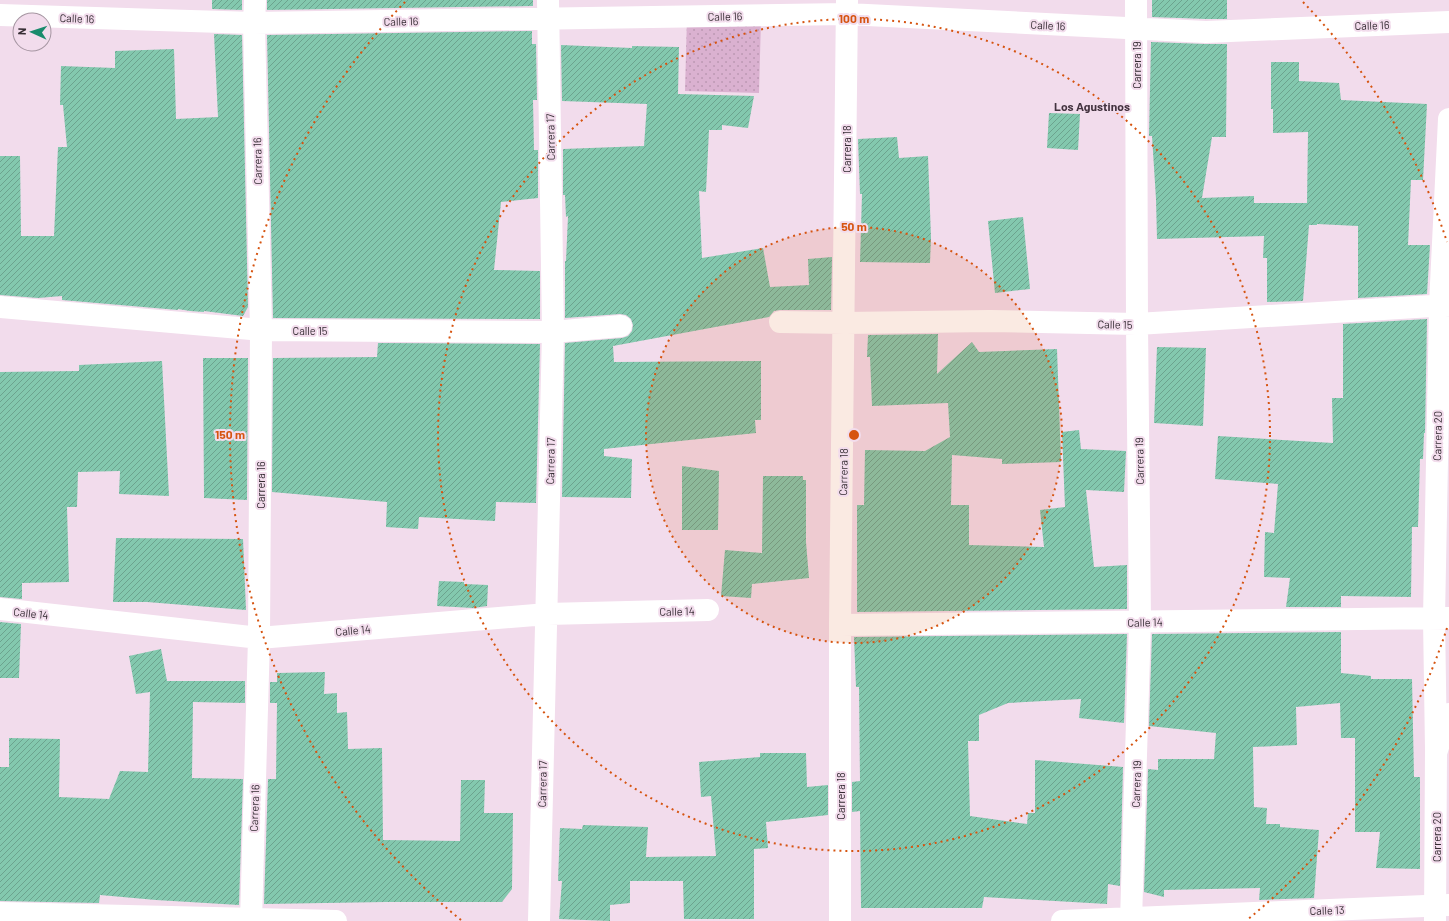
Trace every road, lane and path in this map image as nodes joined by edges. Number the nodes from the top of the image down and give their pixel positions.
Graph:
1 (255, 0) edge
2 (1136, 0) edge
3 (847, 7) edge
4 (548, 10) edge
5 (0, 16) edge
6 (1449, 22) edge
7 (254, 23) junction
8 (1136, 29) junction
9 (1449, 119) edge
10 (1444, 305) edge
11 (0, 307) edge
12 (780, 322) dead end
13 (845, 323) junction
14 (1137, 324) junction
15 (621, 326) dead end
16 (261, 330) junction
17 (554, 332) junction
18 (0, 609) edge
19 (708, 610) dead end
20 (546, 614) junction
21 (1441, 618) edge
22 (1140, 622) junction
23 (840, 626) junction
24 (259, 638) junction
25 (1449, 714) edge
26 (1436, 753) junction
27 (1440, 910) edge
28 (0, 913) edge
29 (251, 920) edge
30 (1131, 920) edge
31 (336, 921) edge
32 (539, 921) edge
33 (840, 921) edge
34 (1062, 921) edge

1 - 7 street, Carrera 16
2 - 8 street, Carrera 19
3 - 4 street, Calle 16
3 - 8 street, Calle 16
3 - 13 street, Carrera 18
4 - 7 street, Calle 16
4 - 17 street, Carrera 17
5 - 7 street, Calle 16
6 - 8 street, Calle 16
7 - 16 street, Carrera 16
8 - 14 street, Carrera 19
9 - 10 street, Carrera 20
10 - 14 street, Calle 15
10 - 21 street, Carrera 20
11 - 16 street, Calle 15
12 - 13 street, Calle 15
13 - 14 street, Calle 15
13 - 23 street, Carrera 18
14 - 22 street, Carrera 19
15 - 17 street, Calle 15
16 - 17 street, Calle 15
16 - 24 street, Carrera 16
17 - 20 street, Carrera 17
18 - 24 street, Calle 14
19 - 20 street, Calle 14
20 - 24 street, Calle 14
20 - 32 street, Carrera 17
21 - 22 street, Calle 14
21 - 26 street, Carrera 20
22 - 23 street, Calle 14
22 - 30 street, Carrera 19
23 - 33 street, Carrera 18
24 - 29 street, Carrera 16
25 - 26 street, Carrera 20
26 - 27 street, Carrera 20
27 - 30 street, Calle 13
28 - 29 street
29 - 31 street
30 - 34 street, Calle 13

